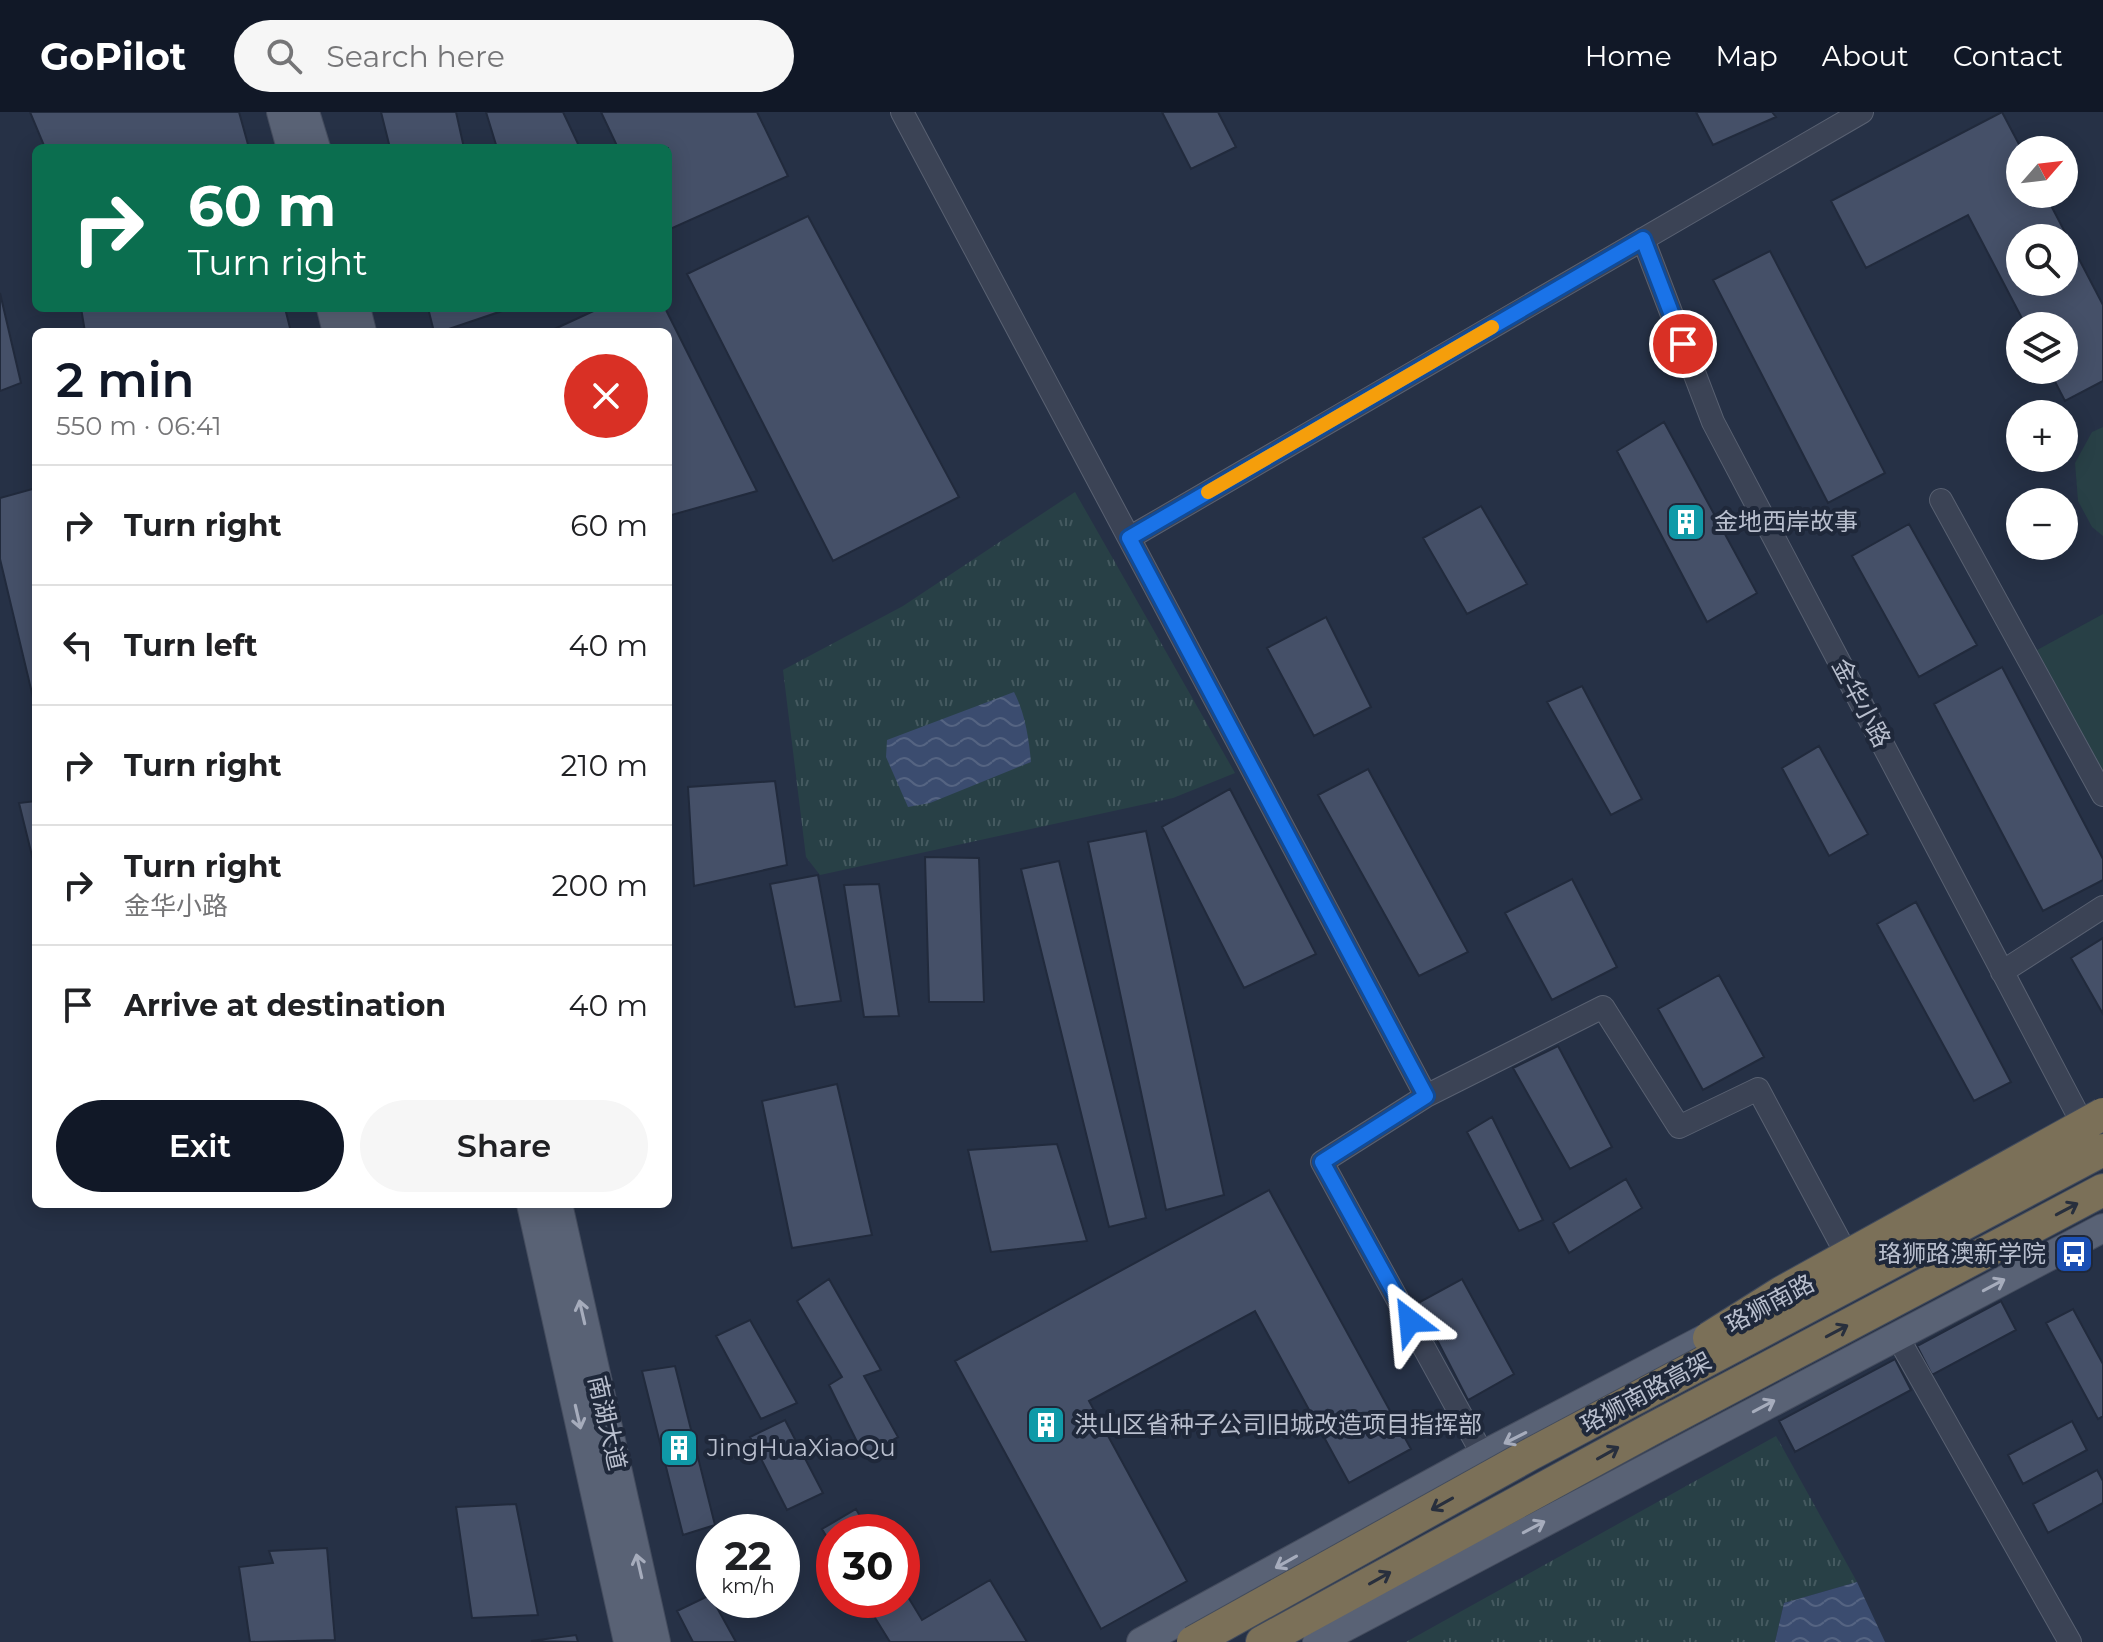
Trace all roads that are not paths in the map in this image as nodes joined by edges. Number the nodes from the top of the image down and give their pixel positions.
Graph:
1 (281, 112) edge
2 (305, 112) edge
3 (902, 112) edge
4 (1862, 112) edge
5 (290, 144) edge
6 (315, 144) edge
7 (1643, 239) junction
8 (1941, 500) dead end
9 (1129, 538) junction
10 (2103, 795) edge
11 (2103, 907) edge
12 (2002, 972) junction
13 (1426, 1096) junction
14 (2100, 1136) edge
15 (2103, 1190) edge
16 (532, 1208) edge
17 (559, 1208) edge
18 (2103, 1228) edge
19 (1847, 1255) junction
20 (1897, 1336) junction
21 (1483, 1455) junction
22 (1529, 1455) junction
23 (628, 1642) edge
24 (656, 1642) edge
25 (1141, 1642) edge
26 (1193, 1642) edge
27 (1262, 1642) edge
28 (1317, 1642) edge
29 (2070, 1642) edge

1 - 5 main road
2 - 6 main road
3 - 9 street
4 - 7 street
7 - 9 street
7 - 12 street, 金华小路
8 - 10 street
9 - 13 street
11 - 12 street
12 - 14 street, 金华小路
13 - 19 street
13 - 21 street
14 - 19 highway, bridge
14 -> 21 main road, 珞狮南路
14 - 22 highway, 珞狮南路高架, bridge
27 -> 15 highway, 珞狮南路高架
16 -> 23 main road, 南湖大道
24 -> 17 main road, 南湖大道
20 -> 18 main road
19 - 22 highway, bridge
28 -> 20 main road
20 - 29 street
21 -> 25 main road, 珞狮南路
22 -> 26 highway, 珞狮南路高架, bridge

